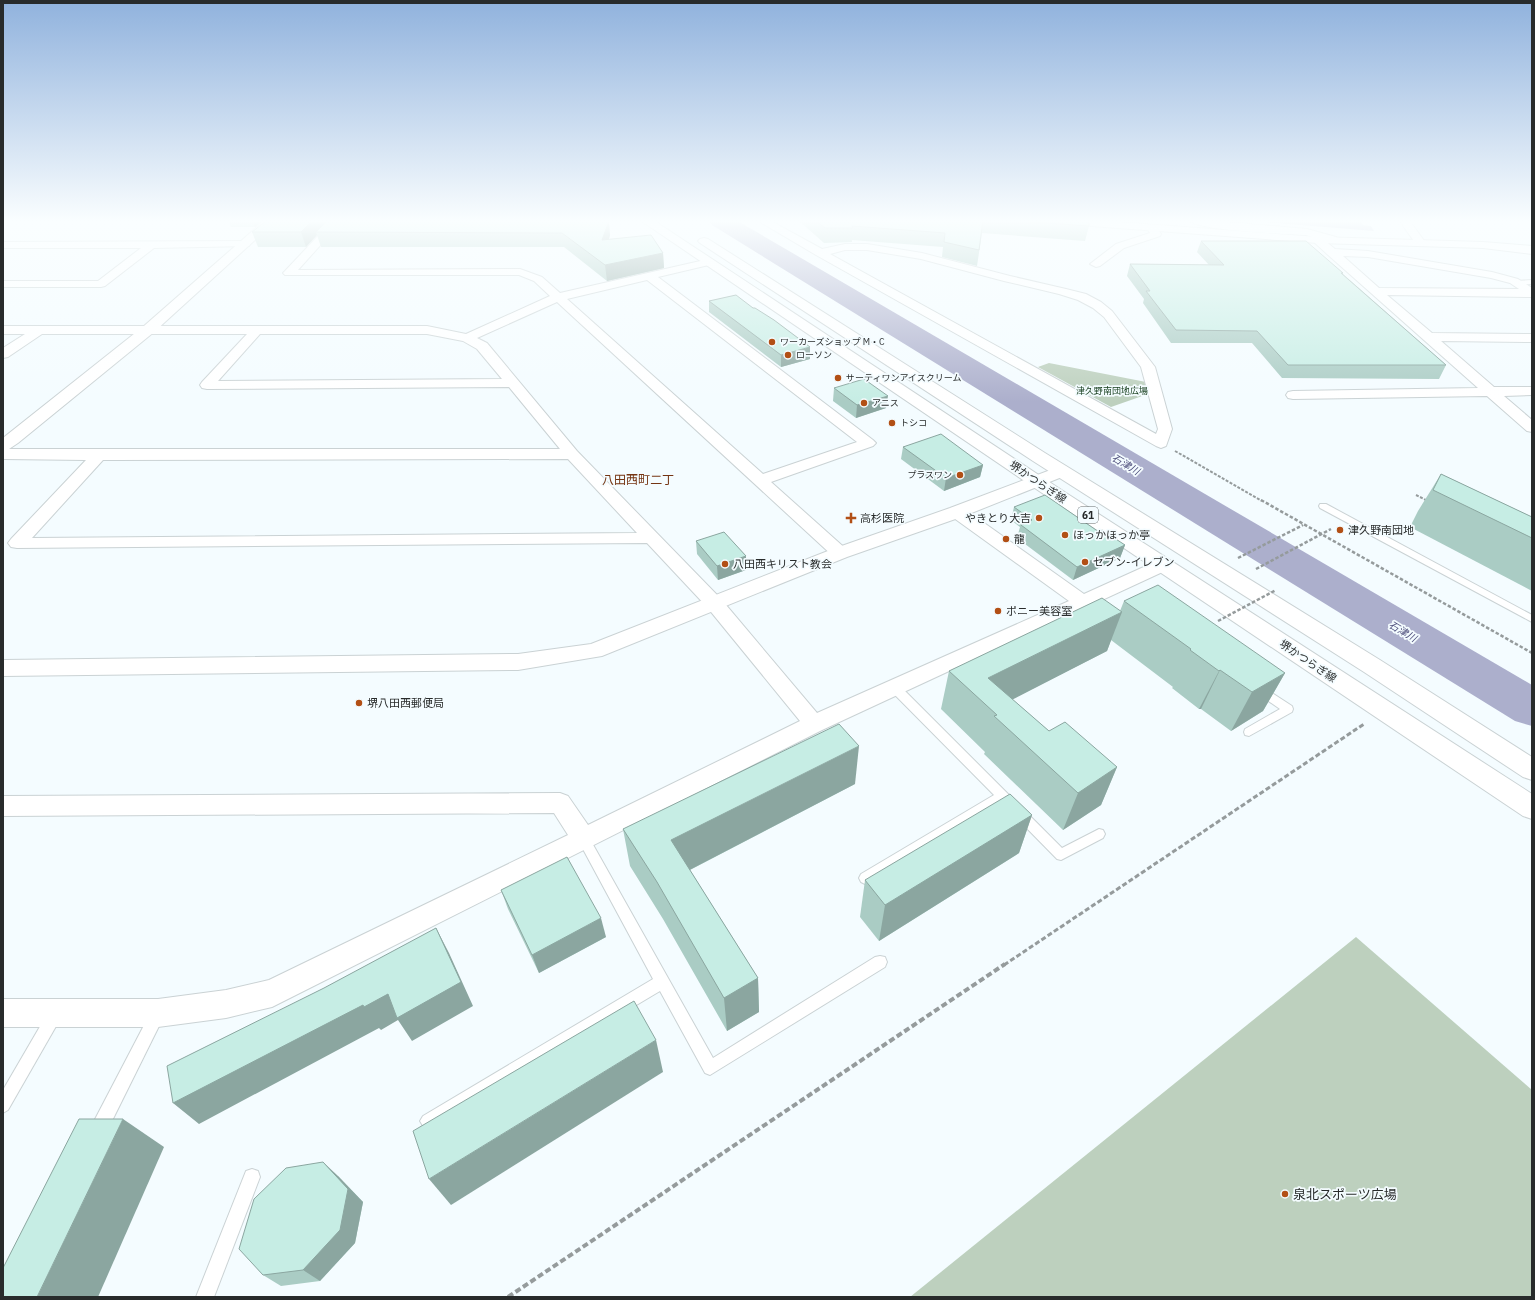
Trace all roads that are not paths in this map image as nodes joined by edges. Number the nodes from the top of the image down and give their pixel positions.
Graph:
1 (105, 281) edge
2 (204, 281) edge
3 (540, 281) edge
4 (629, 281) edge
5 (655, 281) edge
6 (737, 281) edge
7 (765, 281) edge
8 (870, 281) edge
9 (1016, 281) edge
10 (1364, 281) edge
11 (1509, 281) edge
12 (1532, 282) edge
13 (1516, 283) junction
14 (3, 284) edge
15 (1376, 291) junction
16 (1532, 293) edge
17 (559, 297) junction
18 (150, 329) junction
19 (3, 330) edge
20 (38, 330) junction
21 (257, 330) junction
22 (1428, 337) junction
23 (467, 338) junction
24 (1532, 338) edge
25 (3, 354) edge
26 (513, 383) junction
27 (1532, 391) edge
28 (1491, 392) junction
29 (1293, 395) dead end
30 (1532, 428) edge
31 (3, 445) edge
32 (3, 454) edge
33 (572, 454) junction
34 (99, 455) junction
35 (1061, 471) junction
36 (761, 480) junction
37 (1037, 481) junction
38 (1323, 506) dead end
39 (957, 512) junction
40 (652, 538) junction
41 (10, 547) edge
42 (840, 553) junction
43 (1163, 565) junction
44 (714, 603) junction
45 (1088, 604) junction
46 (1532, 619) edge
47 (3, 668) edge
48 (1250, 682) edge
49 (894, 687) junction
50 (814, 724) junction
51 (1249, 732) dead end
52 (1532, 770) edge
53 (1002, 796) junction
54 (3, 806) edge
55 (1532, 808) edge
56 (1099, 834) dead end
57 (583, 838) junction
58 (865, 878) edge
59 (880, 962) dead end
60 (663, 982) junction
61 (3, 1012) edge
62 (56, 1013) junction
63 (158, 1013) junction
64 (3, 1105) edge
65 (428, 1121) edge
66 (93, 1141) edge
67 (252, 1178) dead end
68 (205, 1297) edge

1 - 14 street
2 - 18 main road
3 - 17 street
4 - 17 street
5 - 36 street
6 - 37 main road, 堺かつらぎ線 / 61
7 - 35 main road, 堺かつらぎ線 / 61
8 - 9 street
10 - 15 street
11 - 13 street
12 - 13 lane
13 - 16 street
15 - 16 street
15 - 22 street
17 - 23 street
17 - 36 street
18 - 20 street
18 - 21 street
18 - 31 main road
19 - 20 street
20 - 25 street
21 - 23 street
21 - 26 street
22 - 24 street
22 - 28 street
23 - 26 street
26 - 33 street
27 - 28 street
28 - 29 street
28 - 30 street
32 - 34 street
33 - 34 street
33 - 40 street
34 - 41 street
35 - 37 main road
35 - 52 main road, 堺かつらぎ線 / 61
36 - 42 street
37 - 39 main road
37 - 43 main road, 堺かつらぎ線 / 61
38 - 46 lane
39 - 42 main road
39 - 45 street
40 - 41 street
40 - 44 street
42 - 44 main road
43 - 45 street
43 - 55 main road, 堺かつらぎ線 / 61
44 - 47 main road
44 - 50 street
45 - 49 street
48 - 51 lane
49 - 50 street
49 - 53 lane
50 - 57 street
53 - 56 lane
53 - 58 lane
54 - 57 street
57 - 60 lane
57 - 63 street
59 - 60 lane
60 - 65 lane
61 - 62 street
62 - 63 street
62 - 64 lane
63 - 66 lane
67 - 68 lane

